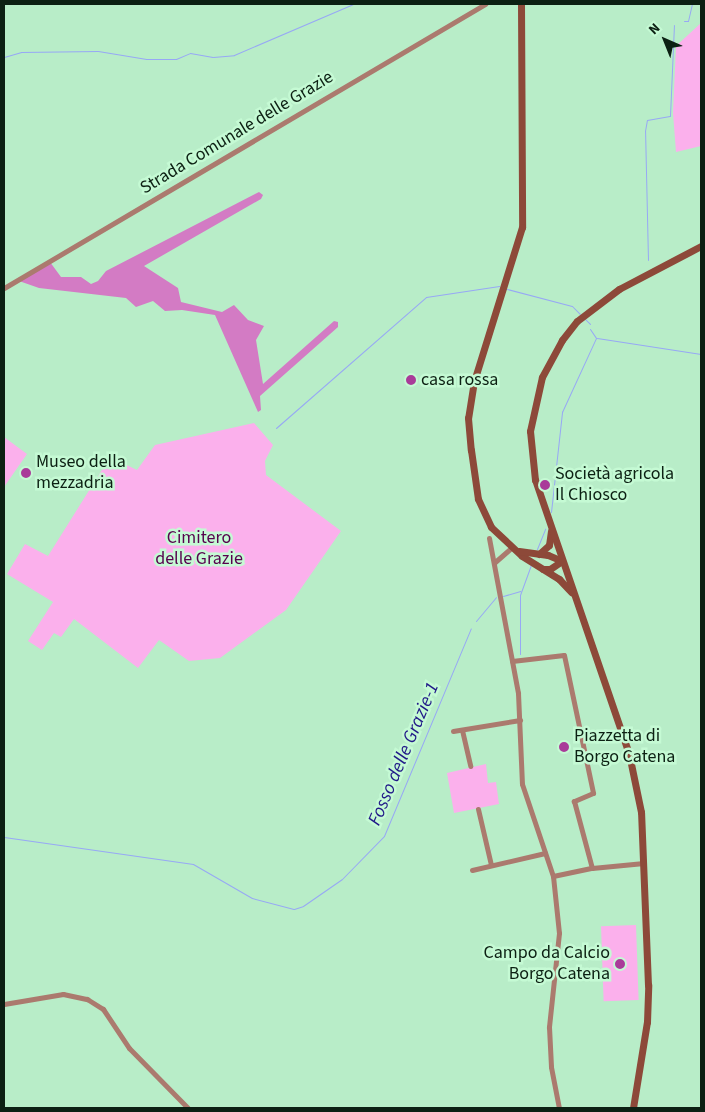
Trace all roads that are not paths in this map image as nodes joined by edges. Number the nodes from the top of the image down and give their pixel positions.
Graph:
1 (484, 4) edge
2 (521, 4) edge
3 (701, 246) edge
4 (4, 288) edge
5 (551, 526) junction
6 (489, 538) dead end
7 (512, 546) junction
8 (539, 554) junction
9 (562, 561) junction
10 (495, 562) junction
11 (543, 569) junction
12 (576, 600) junction
13 (512, 661) junction
14 (520, 720) junction
15 (462, 730) junction
16 (453, 732) dead end
17 (470, 766) dead end
18 (478, 809) dead end
19 (545, 853) junction
20 (645, 862) junction
21 (491, 865) junction
22 (592, 868) junction
23 (472, 870) dead end
24 (553, 876) junction
25 (4, 1004) edge
26 (188, 1108) edge
27 (559, 1108) edge
28 (634, 1108) edge

1 - 4 street, Strada Comunale delle Grazie
2 - 7 main road
3 - 5 main road
5 - 8 main road
5 - 9 main road
6 - 10 street
7 - 8 main road
7 - 10 street
7 - 11 main road
8 - 9 main road
9 - 11 main road
9 - 12 main road
10 - 13 street
11 - 12 main road
12 - 20 main road
13 - 14 street
13 - 22 street
14 - 15 street
14 - 19 street
15 - 16 street
15 - 17 street
18 - 21 street
19 - 21 street
19 - 24 street
20 - 22 street
20 - 28 main road
21 - 23 street
22 - 24 street
24 - 27 street
25 - 26 street

